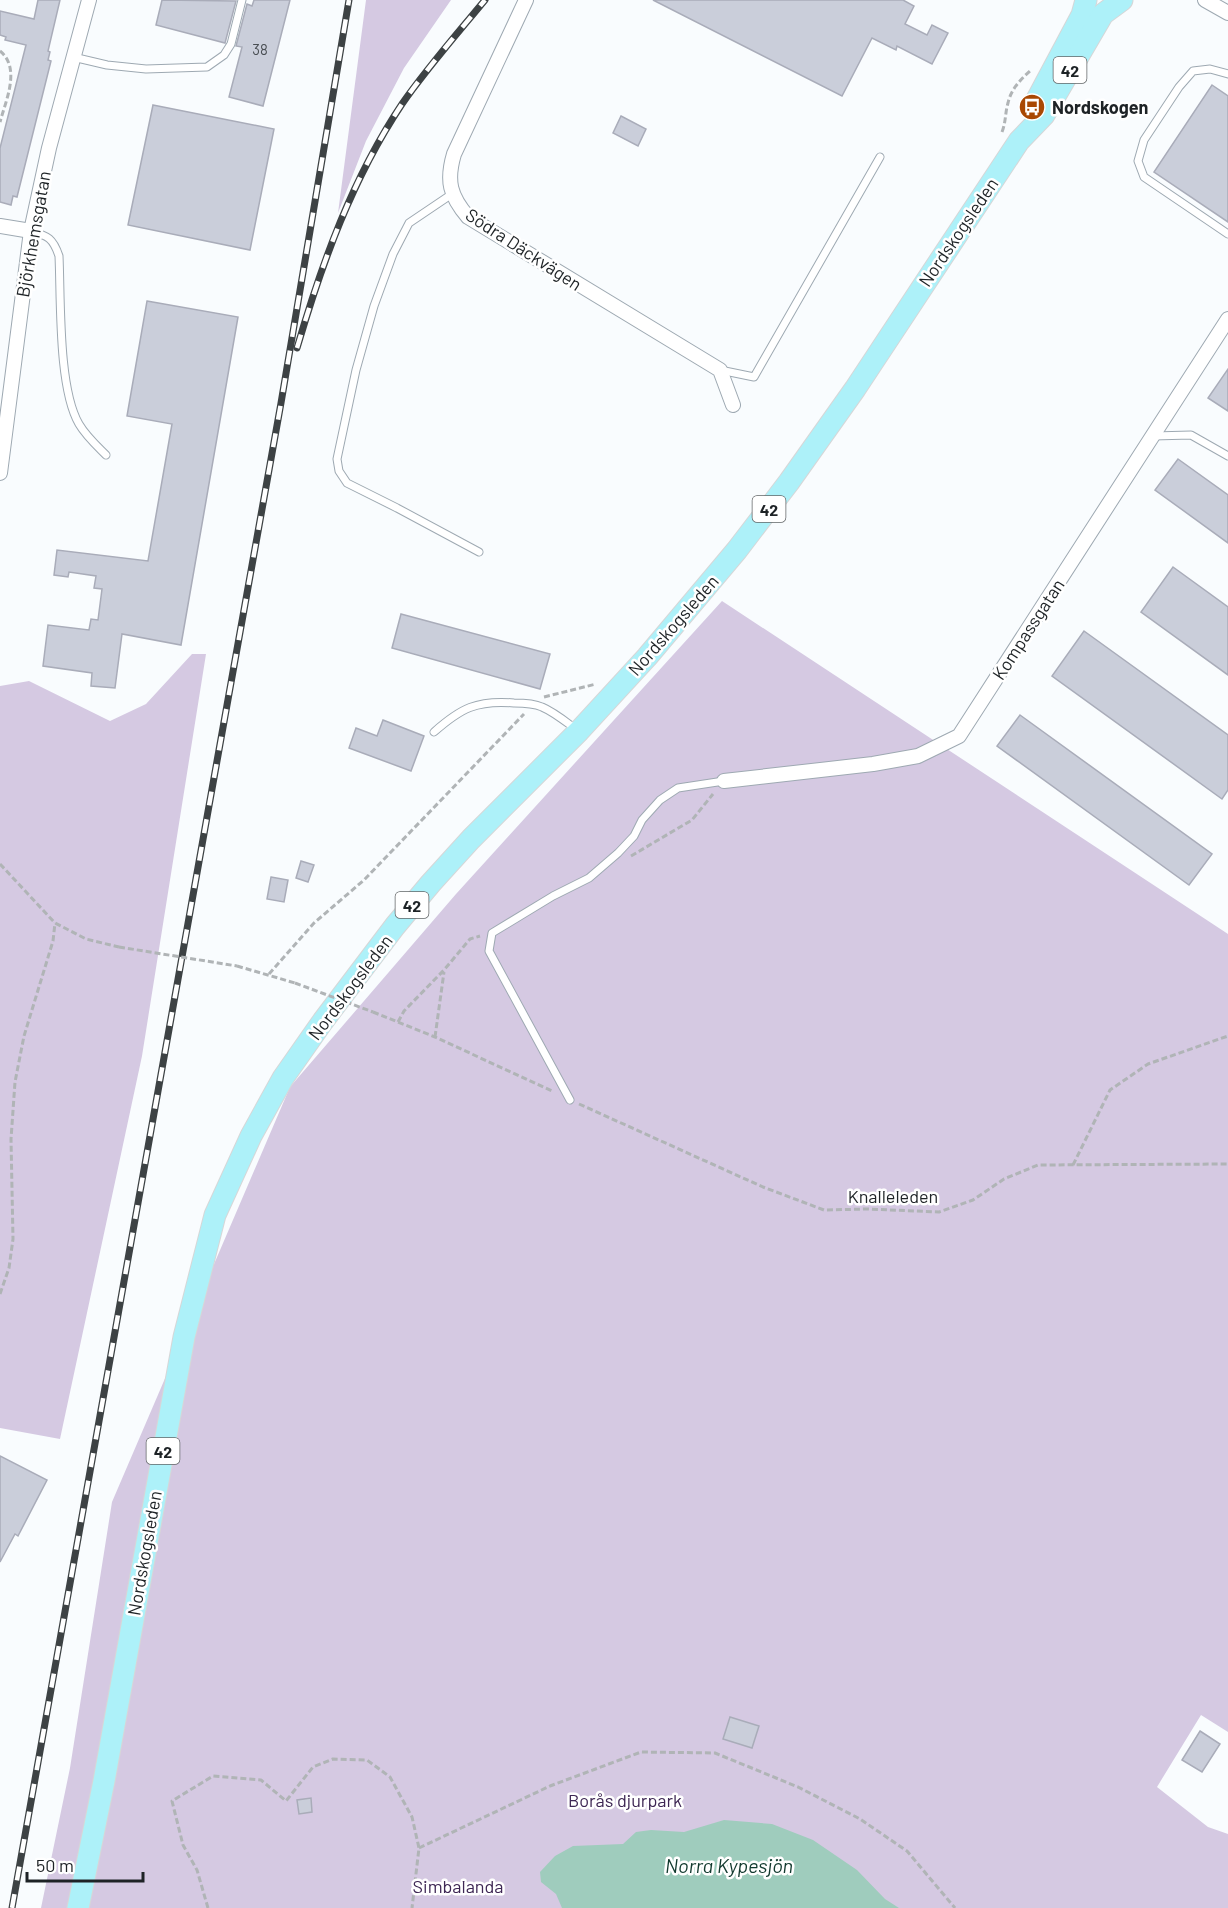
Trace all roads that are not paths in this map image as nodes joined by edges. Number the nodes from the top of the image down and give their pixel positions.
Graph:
1 (89, 0) edge
2 (242, 0) edge
3 (526, 0) edge
4 (1086, 0) edge
5 (1122, 0) edge
6 (1205, 0) edge
7 (1228, 14) edge
8 (73, 57) junction
9 (1228, 74) edge
10 (1010, 137) junction
11 (880, 157) dead end
12 (452, 194) junction
13 (0, 226) edge
14 (31, 231) junction
15 (1228, 234) edge
16 (1228, 319) edge
17 (720, 370) junction
18 (733, 405) dead end
19 (1153, 436) junction
20 (106, 455) dead end
21 (1228, 456) edge
22 (0, 473) edge
23 (479, 552) dead end
24 (579, 731) junction
25 (434, 732) dead end
26 (724, 781) joint
27 (570, 1100) road end
28 (78, 1908) edge

1 - 8 street, Björkhemsgatan
2 - 8 lane
3 - 12 street, Södra Däckvägen
4 - 10 main road, Nordskogsleden / 42
5 - 10 main road, Nordskogsleden / 42
6 - 7 street
8 - 14 street, Björkhemsgatan
9 - 15 lane
10 - 24 main road, Nordskogsleden / 42
11 - 17 lane
12 - 17 street, Södra Däckvägen
12 - 23 lane
13 - 14 street
14 - 20 lane
14 - 22 street, Björkhemsgatan
16 - 19 street, Kompassgatan
17 - 18 street
19 - 21 lane
19 - 26 street, Kompassgatan
24 - 25 lane
24 - 28 main road, Nordskogsleden / 42
26 - 27 lane

